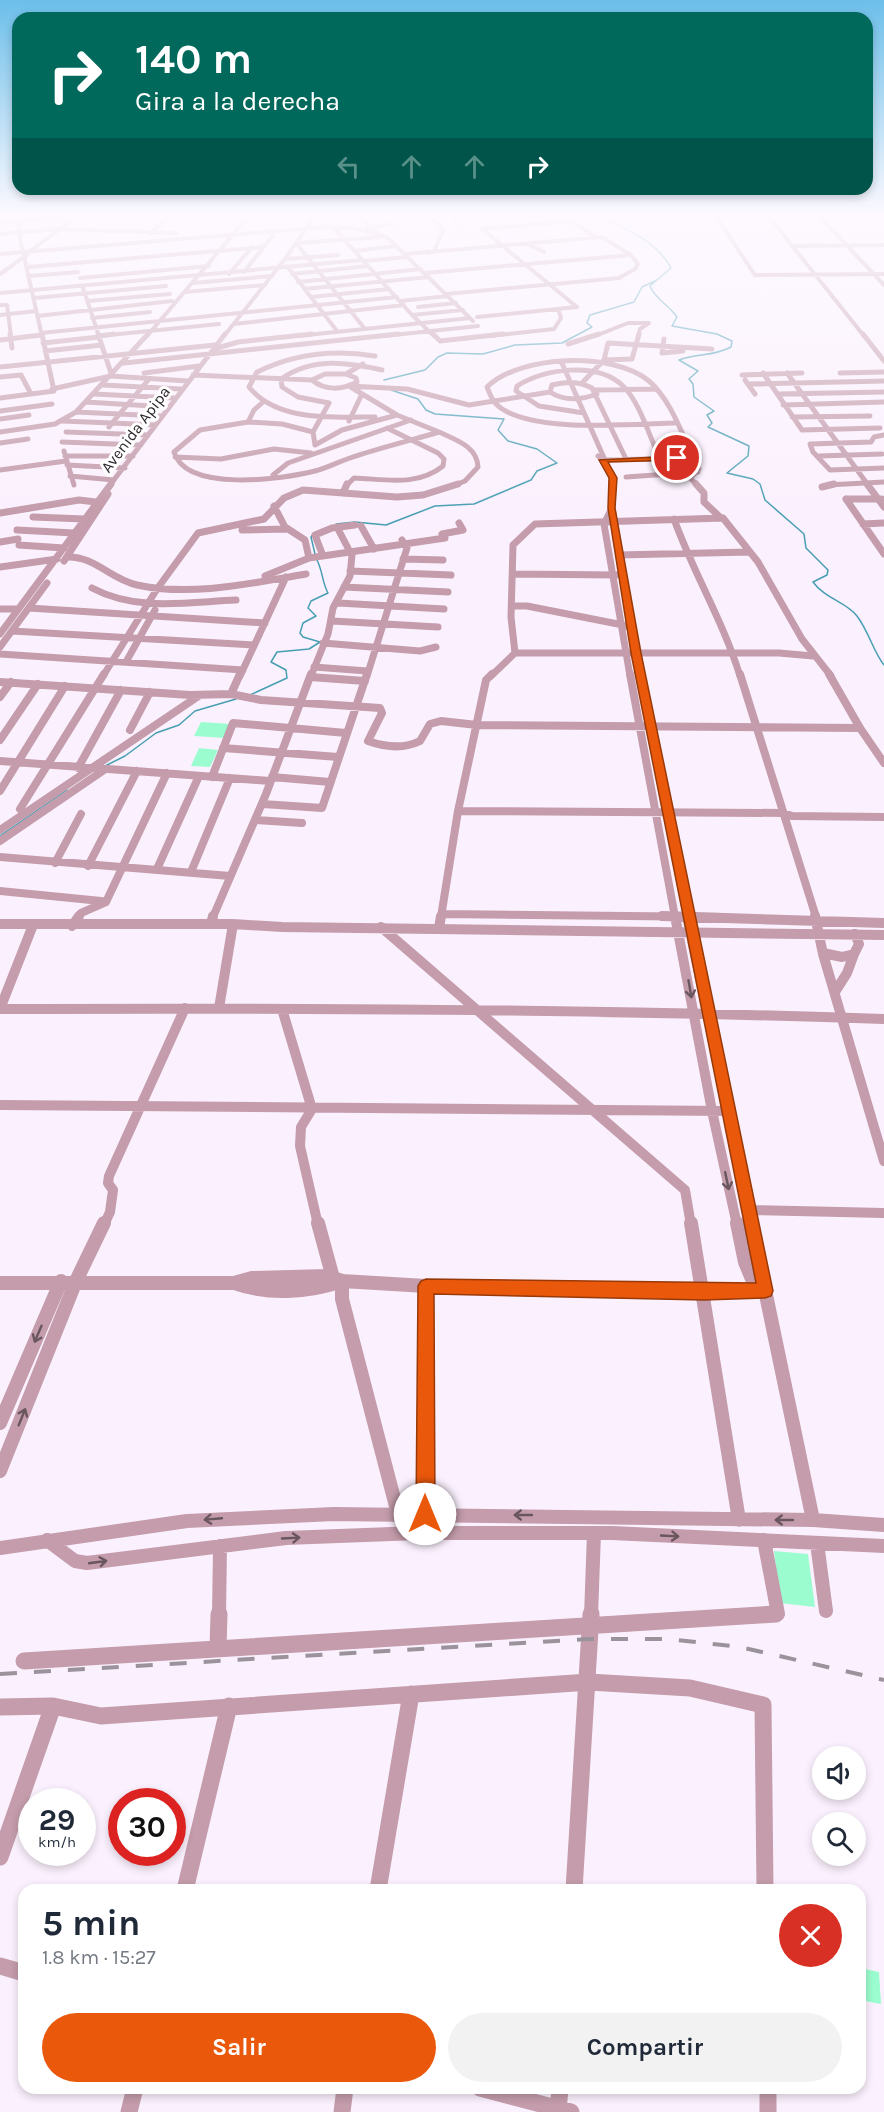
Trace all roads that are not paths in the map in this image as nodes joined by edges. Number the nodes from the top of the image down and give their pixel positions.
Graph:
1 (297, 316) edge
2 (8, 317) edge
3 (38, 317) edge
4 (106, 317) edge
5 (154, 317) edge
6 (162, 317) edge
7 (195, 317) edge
8 (240, 317) edge
9 (292, 317) edge
10 (326, 317) edge
11 (354, 317) edge
12 (414, 317) edge
13 (477, 317) dead end
14 (481, 317) edge
15 (561, 317) edge
16 (849, 317) edge
17 (92, 318) joint
18 (180, 318) junction
19 (470, 318) joint
20 (269, 319) junction
21 (158, 321) junction
22 (242, 322) junction
23 (420, 323) junction
24 (219, 324) dead end
25 (234, 324) junction
26 (478, 326) junction
27 (96, 327) junction
28 (184, 327) junction
29 (246, 328) dead end
30 (364, 329) junction
31 (153, 331) junction
32 (337, 331) junction
33 (428, 332) junction
34 (41, 334) junction
35 (249, 334) dead end
36 (310, 334) junction
37 (487, 336) junction
38 (99, 337) junction
39 (282, 337) junction
40 (12, 339) junction
41 (664, 339) dead end
42 (0, 340) edge
43 (253, 340) junction
44 (43, 343) junction
45 (317, 343) junction
46 (568, 344) dead end
47 (102, 345) junction
48 (216, 345) junction
49 (636, 345) junction
50 (663, 346) junction
51 (192, 347) junction
52 (12, 348) dead end
53 (164, 349) junction
54 (712, 349) dead end
55 (45, 351) junction
56 (131, 353) junction
57 (209, 353) junction
58 (106, 356) junction
59 (191, 357) junction
60 (163, 359) junction
61 (884, 360) edge
62 (561, 361) junction
63 (602, 362) junction
64 (47, 363) junction
65 (124, 363) junction
66 (361, 365) junction
67 (199, 366) junction
68 (0, 367) edge
69 (156, 368) dead end
70 (182, 368) junction
71 (382, 370) dead end
72 (565, 371) junction
73 (144, 372) dead end
74 (884, 372) edge
75 (591, 373) junction
76 (764, 373) junction
77 (787, 373) junction
78 (802, 373) dead end
79 (840, 373) dead end
80 (111, 374) junction
81 (346, 374) junction
82 (193, 375) junction
83 (254, 377) junction
84 (0, 378) edge
85 (149, 379) junction
86 (282, 379) junction
87 (312, 380) junction
88 (188, 381) junction
89 (884, 381) edge
90 (568, 382) junction
91 (793, 382) junction
92 (843, 382) junction
93 (582, 383) junction
94 (769, 383) junction
95 (748, 384) junction
96 (103, 385) junction
97 (349, 386) junction
98 (141, 387) junction
99 (336, 388) junction
100 (52, 389) junction
101 (182, 389) junction
102 (656, 389) junction
103 (626, 390) junction
104 (550, 392) junction
105 (596, 392) junction
106 (851, 392) junction
107 (877, 392) junction
108 (884, 392) edge
109 (801, 393) junction
110 (32, 394) junction
111 (94, 394) junction
112 (362, 394) junction
113 (755, 394) dead end
114 (777, 394) junction
115 (135, 395) junction
116 (522, 397) junction
117 (1, 398) edge
118 (174, 398) junction
119 (576, 398) junction
120 (884, 401) edge
121 (86, 402) junction
122 (263, 402) junction
123 (493, 402) junction
124 (329, 403) junction
125 (860, 403) junction
126 (52, 404) dead end
127 (127, 404) junction
128 (783, 405) junction
129 (809, 405) junction
130 (384, 406) junction
131 (168, 407) junction
132 (0, 411) edge
133 (76, 412) junction
134 (576, 412) junction
135 (584, 412) junction
136 (120, 414) junction
137 (29, 415) dead end
138 (323, 415) junction
139 (397, 415) junction
140 (161, 416) junction
141 (870, 416) junction
142 (351, 417) junction
143 (375, 417) junction
144 (792, 417) junction
145 (819, 417) junction
146 (0, 419) edge
147 (411, 420) junction
148 (61, 421) junction
149 (69, 421) junction
150 (248, 422) junction
151 (367, 422) junction
152 (112, 423) junction
153 (642, 423) junction
154 (675, 423) junction
155 (610, 424) junction
156 (53, 425) junction
157 (155, 425) junction
158 (581, 425) junction
159 (590, 425) junction
160 (387, 428) junction
161 (27, 429) junction
162 (828, 429) junction
163 (342, 430) junction
164 (0, 432) edge
165 (66, 432) junction
166 (313, 432) junction
167 (439, 432) junction
168 (883, 432) edge
169 (104, 434) junction
170 (148, 435) junction
171 (28, 439) junction
172 (411, 439) junction
173 (64, 442) junction
174 (458, 442) junction
175 (0, 443) edge
176 (837, 443) junction
177 (315, 444) junction
178 (450, 444) dead end
179 (141, 445) junction
180 (29, 446) dead end
181 (441, 447) dead end
182 (274, 449) junction
183 (432, 449) junction
184 (314, 454) junction
185 (882, 454) dead end
186 (133, 456) junction
187 (819, 456) junction
188 (846, 456) junction
189 (175, 457) junction
190 (693, 458) junction
191 (626, 459) junction
192 (660, 459) junction
193 (603, 460) junction
194 (66, 461) junction
195 (0, 465) edge
196 (125, 468) junction
197 (884, 468) edge
198 (856, 469) junction
199 (0, 470) edge
200 (699, 472) junction
201 (428, 475) junction
202 (70, 476) junction
203 (271, 477) junction
204 (626, 477) dead end
205 (112, 482) junction
206 (884, 482) edge
207 (866, 483) junction
208 (74, 486) dead end
209 (822, 487) dead end
210 (453, 488) junction
211 (343, 494) junction
212 (881, 499) edge
213 (96, 502) junction
214 (274, 506) junction
215 (884, 507) edge
216 (612, 508) junction
217 (0, 513) edge
218 (33, 517) dead end
219 (721, 518) junction
220 (84, 519) junction
221 (674, 519) junction
222 (459, 523) dead end
223 (615, 523) junction
224 (884, 523) edge
225 (604, 524) junction
226 (863, 524) junction
227 (337, 527) junction
228 (224, 529) junction
229 (287, 530) junction
230 (424, 530) dead end
231 (74, 533) junction
232 (874, 539) junction
233 (884, 539) edge
234 (0, 542) edge
235 (18, 542) junction
236 (431, 542) junction
237 (405, 545) junction
238 (64, 548) junction
239 (374, 549) junction
240 (749, 552) junction
241 (351, 554) junction
242 (884, 554) edge
243 (619, 555) junction
244 (688, 555) junction
245 (320, 556) junction
246 (67, 557) junction
247 (309, 558) junction
248 (57, 559) junction
249 (403, 559) junction
250 (443, 560) dead end
251 (20, 564) junction
252 (0, 567) edge
253 (350, 571) junction
254 (306, 574) dead end
255 (398, 574) junction
256 (513, 574) junction
257 (451, 575) dead end
258 (611, 575) junction
259 (623, 575) junction
260 (285, 578) junction
261 (239, 582) junction
262 (344, 587) junction
263 (92, 588) dead end
264 (158, 589) junction
265 (168, 589) junction
266 (392, 590) junction
267 (448, 592) dead end
268 (150, 602) junction
269 (160, 602) junction
270 (238, 603) dead end
271 (338, 603) junction
272 (513, 606) junction
273 (387, 607) junction
274 (28, 608) junction
275 (0, 609) edge
276 (18, 609) junction
277 (444, 609) dead end
278 (143, 614) junction
279 (152, 615) junction
280 (332, 621) junction
281 (265, 623) junction
282 (382, 624) junction
283 (622, 625) junction
284 (632, 626) junction
285 (438, 627) dead end
286 (12, 631) junction
287 (0, 634) edge
288 (128, 637) junction
289 (140, 638) junction
290 (323, 643) junction
291 (254, 645) junction
292 (0, 647) edge
293 (375, 647) junction
294 (436, 647) dead end
295 (515, 653) junction
296 (631, 653) junction
297 (733, 653) junction
298 (0, 654) edge
299 (813, 656) junction
300 (113, 661) junction
301 (126, 662) junction
302 (314, 667) junction
303 (243, 670) junction
304 (367, 671) junction
305 (310, 677) junction
306 (365, 681) junction
307 (0, 682) edge
308 (11, 682) junction
309 (38, 684) junction
310 (65, 686) junction
311 (94, 687) junction
312 (121, 690) junction
313 (150, 692) junction
314 (200, 694) junction
315 (231, 694) junction
316 (0, 697) edge
317 (301, 702) junction
318 (357, 706) junction
319 (477, 724) junction
320 (639, 726) junction
321 (652, 726) junction
322 (755, 726) junction
323 (291, 728) junction
324 (860, 728) junction
325 (130, 730) dead end
326 (346, 734) junction
327 (0, 740) edge
328 (223, 748) junction
329 (282, 752) junction
330 (338, 757) junction
331 (0, 761) edge
332 (18, 763) junction
333 (884, 763) edge
334 (48, 765) junction
335 (78, 768) junction
336 (90, 768) junction
337 (104, 770) junction
338 (137, 771) junction
339 (167, 773) junction
340 (198, 776) junction
341 (212, 777) junction
342 (230, 778) junction
343 (271, 779) junction
344 (330, 782) junction
345 (0, 790) edge
346 (262, 804) junction
347 (20, 809) dead end
348 (458, 811) junction
349 (656, 812) junction
350 (668, 812) junction
351 (783, 813) junction
352 (81, 814) dead end
353 (884, 817) edge
354 (256, 820) junction
355 (302, 823) dead end
356 (0, 830) edge
357 (0, 841) edge
358 (0, 857) edge
359 (55, 863) junction
360 (88, 866) junction
361 (124, 868) junction
362 (157, 869) junction
363 (191, 872) junction
364 (230, 876) junction
365 (0, 891) edge
366 (106, 902) junction
367 (442, 914) junction
368 (676, 916) junction
369 (687, 916) junction
370 (817, 921) junction
371 (884, 923) edge
372 (0, 924) edge
373 (211, 924) junction
374 (233, 924) junction
375 (33, 926) junction
376 (72, 926) junction
377 (381, 927) junction
378 (439, 928) junction
379 (686, 932) junction
380 (819, 933) junction
381 (855, 934) junction
382 (884, 935) edge
383 (822, 952) junction
384 (854, 954) junction
385 (835, 992) junction
386 (185, 1008) junction
387 (219, 1008) junction
388 (0, 1009) edge
389 (282, 1009) junction
390 (480, 1012) junction
391 (694, 1013) junction
392 (710, 1013) junction
393 (843, 1017) junction
394 (884, 1019) edge
395 (0, 1106) edge
396 (139, 1106) junction
397 (312, 1109) junction
398 (712, 1111) junction
399 (729, 1111) junction
400 (596, 1112) junction
401 (884, 1161) edge
402 (749, 1210) junction
403 (884, 1213) edge
404 (338, 1279) junction
405 (62, 1281) junction
406 (76, 1281) junction
407 (0, 1283) edge
408 (426, 1286) junction
409 (761, 1291) junction
410 (704, 1292) junction
411 (0, 1423) edge
412 (0, 1472) edge
413 (398, 1514) junction
414 (425, 1514) junction
415 (739, 1520) junction
416 (813, 1520) junction
417 (884, 1525) edge
418 (594, 1533) junction
419 (47, 1540) junction
420 (764, 1540) junction
421 (817, 1543) junction
422 (220, 1546) junction
423 (884, 1546) edge
424 (0, 1548) edge
425 (826, 1611) dead end
426 (591, 1626) junction
427 (218, 1648) junction
428 (24, 1661) dead end
429 (589, 1682) junction
430 (411, 1694) junction
431 (53, 1706) junction
432 (229, 1706) junction
433 (0, 1707) edge
434 (0, 1857) edge
435 (186, 1884) edge
436 (379, 1884) edge
437 (574, 1884) edge
438 (765, 1884) edge
439 (0, 1966) edge
440 (18, 1971) edge
441 (134, 2094) edge
442 (344, 2094) edge
443 (502, 2094) edge
444 (561, 2094) edge
445 (768, 2094) edge
446 (563, 2111) edge
447 (129, 2112) edge
448 (342, 2112) edge
449 (768, 2112) edge

1 - 36 street
2 - 40 street
3 - 34 street
4 - 17 street
5 - 21 street
6 - 21 street
7 - 18 street
8 - 25 street, Avenida Apipa
9 - 20 street
10 - 32 street
11 - 30 street
12 - 23 street
13 - 14 street
15 - 37 street
16 - 61 street
17 - 27 street
18 - 21 street
18 - 28 street
19 - 23 street
19 - 26 street
20 - 22 street
20 - 39 street
21 - 27 street
21 - 31 street
22 - 25 street
22 - 29 street
23 - 30 street
23 - 33 street
24 - 28 street
25 - 48 street, Avenida Apipa
26 - 33 street
26 - 37 street
27 - 34 street
27 - 38 street
28 - 31 street
28 - 51 street
30 - 32 street
31 - 38 street
31 - 53 street
31 - 56 street
32 - 36 street
33 - 37 street
33 - 45 street
34 - 40 street
34 - 44 street
35 - 43 street
36 - 39 street
36 - 45 street
38 - 44 street
38 - 47 street
39 - 43 street
40 - 42 street
40 - 52 street
41 - 50 street
43 - 57 street
44 - 55 street
45 - 57 street
46 - 49 street
47 - 55 street
47 - 58 street
48 - 51 street
48 - 57 street, Avenida Apipa
49 - 50 street
49 - 63 street
49 - 63 street
50 - 54 street
51 - 53 street
53 - 56 street
55 - 64 street
56 - 58 street
56 - 65 street
57 - 59 street
57 - 67 street, Avenida Apipa
58 - 64 street
58 - 80 street
59 - 60 street
59 - 70 street
60 - 65 street
60 - 69 street
62 - 63 street
62 - 72 street
62 - 123 street
63 - 75 street
63 - 102 street
64 - 68 street
64 - 100 street
65 - 80 street
66 - 71 street
66 - 81 street
66 - 83 street
66 - 86 street
67 - 70 street
67 - 82 street, Avenida Apipa
70 - 73 street
72 - 75 street
72 - 90 street
72 - 116 street
74 - 79 street
75 - 93 street
75 - 103 street
76 - 77 street
76 - 94 street
76 - 95 street
77 - 78 street
77 - 91 street
80 - 85 street
80 - 96 street
80 - 100 street
81 - 87 street
81 - 97 street
82 - 83 street
82 - 88 street, Avenida Apipa
83 - 86 street
83 - 122 street
84 - 110 street
84 - 117 street
85 - 88 street
85 - 98 street
86 - 87 street
86 - 124 street
87 - 99 street
88 - 101 street, Avenida Apipa
89 - 92 street
90 - 93 street
90 - 104 street
90 - 119 street
91 - 92 street
91 - 94 street
91 - 109 street
92 - 106 street
93 - 105 street
94 - 95 street
94 - 114 street
95 - 113 street
96 - 98 street
96 - 111 street
97 - 99 street
97 - 112 street
97 - 123 street
98 - 101 street
98 - 115 street
99 - 124 street
100 - 110 street
101 - 118 street, Avenida Apipa
102 - 103 street
102 - 154 street
103 - 105 street
103 - 153 street
104 - 116 street
104 - 119 street
105 - 119 street
105 - 155 street
106 - 107 street
106 - 109 street
106 - 125 street
107 - 108 street
107 - 120 street
109 - 114 street
109 - 129 street
110 - 117 street
111 - 115 street
111 - 121 street
112 - 130 street
112 - 142 street
114 - 128 street
115 - 118 street
115 - 127 street
116 - 123 street
116 - 134 street
118 - 131 street, Avenida Apipa
119 - 134 street
119 - 135 street
120 - 125 street
121 - 127 street
121 - 133 street
122 - 138 street
122 - 150 street
123 - 158 street
124 - 138 street
125 - 129 street
125 - 141 street
126 - 132 street
127 - 131 street
127 - 136 street
128 - 129 street
128 - 144 street
129 - 145 street
130 - 139 street
130 - 143 street
131 - 140 street, Avenida Apipa
133 - 136 street
133 - 148 street
134 - 135 street
134 - 158 street
135 - 159 street
136 - 140 street
136 - 152 street
137 - 146 street
138 - 142 street
138 - 166 street
139 - 147 street
139 - 151 street
140 - 157 street, Avenida Apipa
141 - 145 street
141 - 168 street
142 - 143 street
142 - 163 street
143 - 151 street
144 - 145 street
144 - 162 street
145 - 162 street
147 - 160 street
147 - 167 street
148 - 149 street
148 - 156 street
149 - 152 street
149 - 165 street
150 - 166 street
150 - 189 street
151 - 163 street
152 - 157 street
152 - 169 street
153 - 154 street
153 - 155 street
153 - 192 street
154 - 190 street
155 - 159 street
155 - 191 street
156 - 161 street
156 - 173 street
157 - 170 street, Avenida Apipa
158 - 159 street
158 - 193 street
159 - 193 street
160 - 172 street
160 - 184 street
161 - 164 street
161 - 171 street
162 - 168 street
162 - 176 street
163 - 177 street
165 - 169 street
165 - 173 street
166 - 177 street
167 - 172 street
167 - 174 street
168 - 176 street
169 - 170 street
170 - 179 street, Avenida Apipa
171 - 175 street
171 - 180 street
172 - 183 street
172 - 203 street
173 - 179 street
173 - 194 street
174 - 178 street
174 - 210 street
176 - 187 street
176 - 188 street
177 - 182 street
179 - 186 street, Avenida Apipa
181 - 183 street
182 - 184 street
182 - 189 street
183 - 201 street
184 - 203 street
185 - 188 street
186 - 194 street
186 - 196 street, Avenida Apipa
187 - 188 street
187 - 198 street
188 - 198 street
189 - 203 street
190 - 192 street
190 - 200 street
191 - 192 street
191 - 193 street
193 - 216 street
194 - 196 street
194 - 199 street
194 - 202 street
195 - 199 street
196 - 205 street, Avenida Apipa
197 - 198 street
198 - 207 street
200 - 204 street
200 - 219 street
201 - 210 street
201 - 211 street
202 - 205 street
202 - 208 street
205 - 213 street, Avenida Apipa
205 - 246 street, Avenida Apipa
206 - 207 street
207 - 209 street
207 - 212 street
210 - 211 street
211 - 214 street
212 - 215 street
212 - 226 street
213 - 217 street
213 - 220 street, Avenida Apipa
214 - 228 street
214 - 229 street
216 - 223 street
216 - 225 street
218 - 220 street
219 - 221 street
219 - 240 street
220 - 231 street, Avenida Apipa
221 - 223 street
221 - 244 street
222 - 236 street
223 - 225 street
223 - 243 street
224 - 226 street
225 - 256 street
225 - 258 street
226 - 232 street
227 - 239 street
227 - 241 street
227 - 245 street
228 - 229 street
228 - 264 street
229 - 247 street
230 - 236 street
231 - 235 street
231 - 238 street, Avenida Apipa
232 - 233 street
232 - 242 street
234 - 235 street
235 - 238 street
235 - 251 street
236 - 237 street
237 - 239 street
237 - 241 street
237 - 249 street
238 - 248 street, Avenida Apipa
239 - 241 street
240 - 244 street
240 - 299 street
241 - 245 street
241 - 253 street
243 - 244 street
243 - 259 street
244 - 297 street
245 - 247 street
246 - 264 street
246 - 274 street, Avenida Apipa
247 - 261 street
248 - 251 street
248 - 276 street, Avenida Apipa
249 - 250 street
249 - 255 street
251 - 252 street
253 - 255 street
253 - 262 street
254 - 260 street
255 - 257 street
255 - 266 street
256 - 258 street
256 - 272 street
258 - 259 street
258 - 283 street
259 - 284 street
260 - 261 street
260 - 281 street
261 - 265 street
262 - 266 street
262 - 271 street
263 - 268 street
264 - 265 street
264 - 268 street
265 - 269 street
266 - 267 street
266 - 273 street
268 - 269 street
268 - 278 street
269 - 270 street
269 - 279 street
271 - 273 street
271 - 280 street
272 - 283 street
272 - 295 street
273 - 277 street
273 - 282 street
274 - 278 street
274 - 286 street, Avenida Apipa
275 - 276 street
276 - 287 street, Avenida Apipa
278 - 279 street
278 - 288 street
279 - 281 street
279 - 289 street
280 - 282 street
280 - 290 street
281 - 291 street
282 - 285 street
282 - 293 street
283 - 284 street
283 - 296 street
284 - 296 street
286 - 288 street
286 - 292 street, Avenida Apipa
288 - 289 street
288 - 300 street
289 - 291 street
289 - 301 street
290 - 293 street
290 - 302 street
291 - 303 street
293 - 294 street
293 - 304 street
295 - 296 street
295 - 319 street
296 - 297 street
296 - 320 street
296 - 321 street
297 - 299 street
297 - 322 street
298 - 300 street
299 - 324 street
300 - 301 street
300 - 311 street
301 - 303 street
302 - 304 street
302 - 305 street
303 - 315 street
304 - 306 street
305 - 306 street
305 - 317 street
306 - 318 street
307 - 308 street
308 - 309 street
308 - 316 street
309 - 310 street
309 - 327 street
310 - 311 street
310 - 332 street
311 - 312 street
311 - 334 street
312 - 313 street
312 - 335 street
313 - 314 street
313 - 325 street
314 - 315 street
314 - 336 street
315 - 317 street
317 - 318 street
317 - 323 street
318 - 319 street
318 - 326 street
319 - 320 street
319 - 348 street
320 - 321 street
320 - 349 street
321 - 322 street
321 - 350 street
322 - 324 street
322 - 351 street
323 - 326 street
323 - 328 street
323 - 329 street
324 - 333 street
326 - 330 street
328 - 329 street
328 - 341 street
329 - 330 street
329 - 343 street
330 - 344 street
331 - 332 street
332 - 334 street
332 - 345 street
334 - 335 street
334 - 347 street
335 - 336 street
336 - 337 street
336 - 356 street
337 - 338 street
337 - 357 street
338 - 339 street
338 - 360 street
339 - 340 street
339 - 361 street
340 - 341 street
340 - 362 street
341 - 342 street
342 - 343 street
342 - 363 street
343 - 344 street
343 - 346 street
344 - 346 street
346 - 354 street
348 - 349 street
348 - 367 street
349 - 350 street
349 - 368 street
350 - 351 street
350 - 369 street
351 - 353 street
351 - 370 street
352 - 359 street
354 - 355 street
354 - 364 street
358 - 359 street
359 - 360 street
360 - 361 street
361 - 362 street
361 - 366 street
362 - 363 street
363 - 364 street
364 - 373 street
365 - 366 street
366 - 376 street
367 - 368 street
367 - 378 street
368 - 369 street
368 - 379 street
369 - 370 street
369 - 379 street
370 - 371 street
370 - 380 street
372 - 375 street
373 - 374 street
373 - 376 street
374 - 377 street
374 - 387 street
375 - 376 street
375 - 388 street
377 - 378 street
377 - 390 street
378 - 379 street
379 - 380 street
379 -> 391 street
379 - 392 street
380 - 381 street
380 - 383 street
381 - 382 street
381 - 384 street
383 - 384 street
383 - 385 street
384 - 385 street
385 - 393 street
386 - 387 street
386 - 388 street
386 - 396 street
387 - 389 street
389 - 390 street
389 - 397 street
390 - 391 street
390 - 400 street
391 - 392 street
391 - 398 street
392 - 393 street
392 - 399 street
393 - 394 street
393 - 401 street
395 - 396 street
396 - 397 street
396 - 406 street
397 - 400 street
397 - 404 street
398 - 399 street
398 - 400 street
398 -> 409 street
399 - 402 street
400 - 410 street
402 - 403 street
402 - 409 street
404 - 406 street
404 - 408 street
404 - 413 street
405 - 406 street
405 - 407 street
405 -> 411 street
412 -> 406 street
408 - 410 street
408 - 414 street
409 - 410 street
409 - 416 street
410 - 415 street
413 - 414 street
413 -> 419 street
415 -> 414 street
416 -> 415 street
416 - 417 street
418 -> 420 street
422 -> 418 street
418 - 426 street
419 -> 422 street
419 - 424 street
420 - 421 street
420 - 426 street
421 - 423 street
421 - 425 street
422 - 427 street
426 - 427 street
426 - 429 street
427 - 428 street
429 - 430 street
429 - 437 street
429 - 438 street
430 - 432 street
430 - 436 street
431 - 432 street
431 - 433 street
431 - 434 street
432 - 435 street
439 - 440 street
441 - 447 street
442 - 448 street
443 - 446 street
444 - 446 street
445 - 449 street

